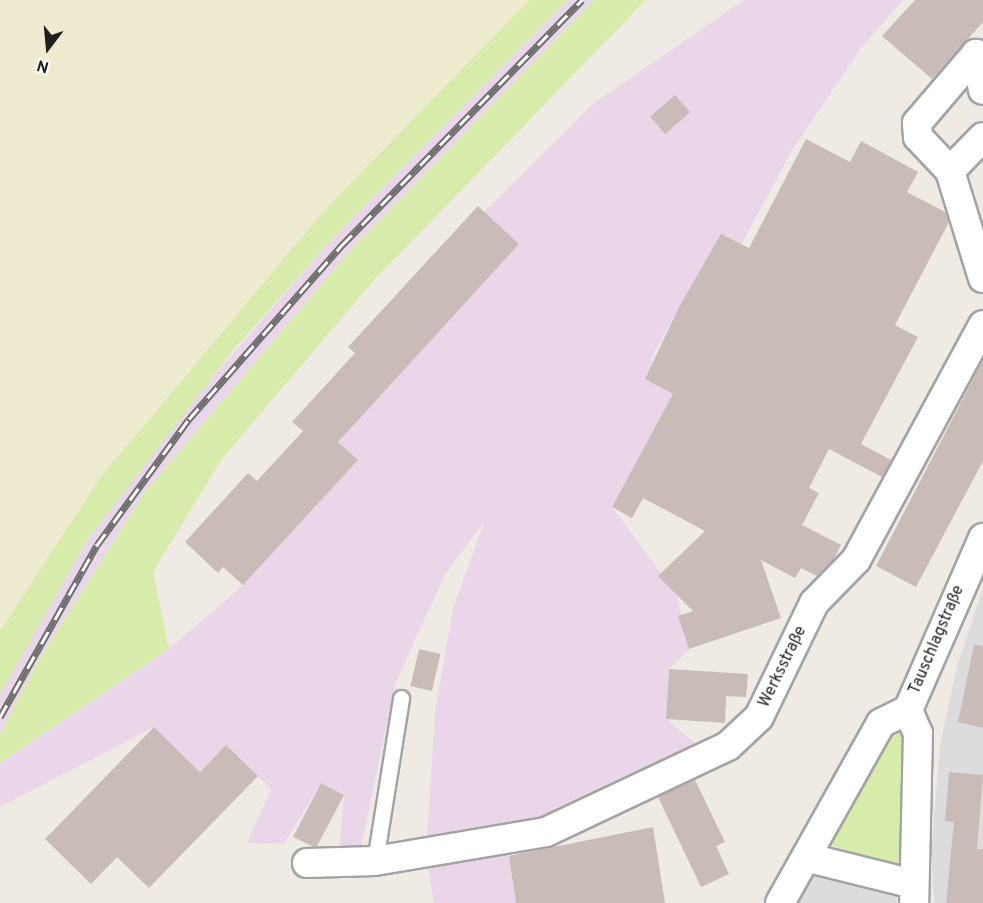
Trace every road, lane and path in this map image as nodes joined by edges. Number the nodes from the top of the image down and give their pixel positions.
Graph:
1 (979, 49) edge
2 (983, 90) edge
3 (983, 136) edge
4 (950, 171) junction
5 (983, 278) edge
6 (983, 326) edge
7 (983, 538) edge
8 (401, 698) dead end
9 (908, 710) junction
10 (810, 858) junction
11 (375, 861) junction
12 (307, 863) dead end
13 (913, 894) edge
14 (780, 903) edge

1 - 2 street
1 - 4 street
3 - 4 street
4 - 5 street
6 - 11 street, Werksstraße
7 - 9 street, Tauschlagstraße
8 - 11 lane
9 - 10 street, Tauschlagstraße
9 - 13 street, Tauschlagstraße
10 - 13 street, Tauschlagstraße
10 - 14 street, Tauschlagstraße
11 - 12 street, Werksstraße

